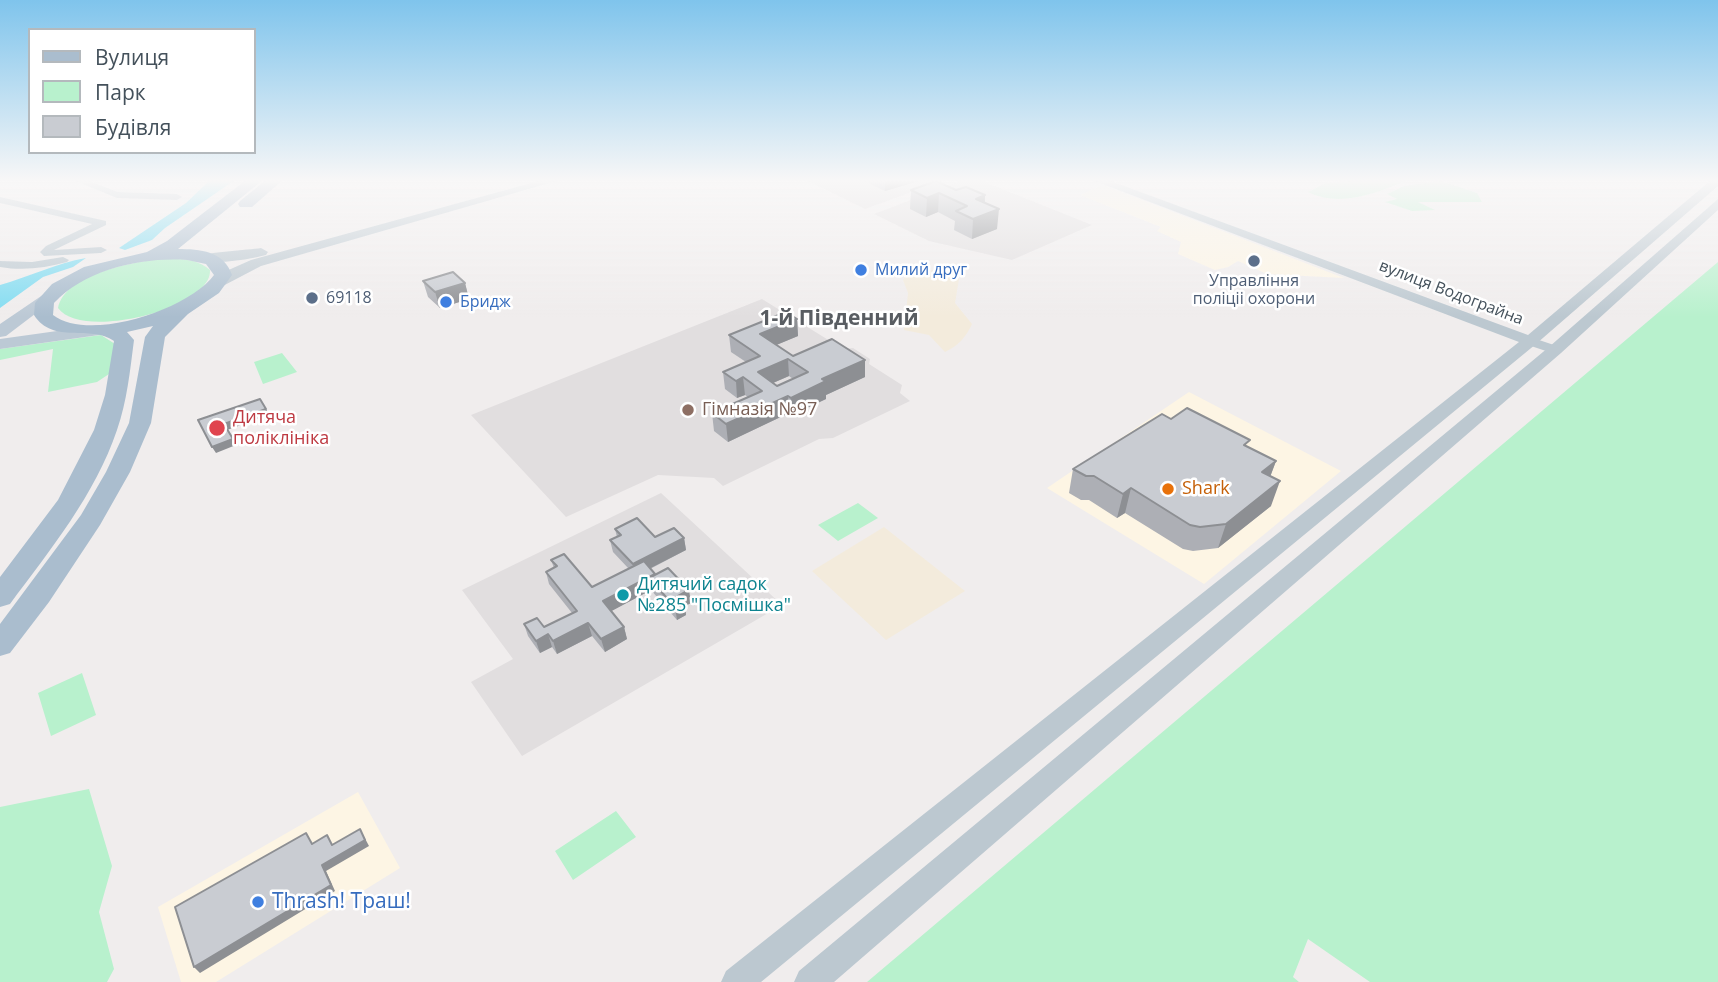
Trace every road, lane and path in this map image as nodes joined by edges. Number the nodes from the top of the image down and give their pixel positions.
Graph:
1 (96, 226) edge
2 (196, 226) edge
3 (220, 226) edge
4 (357, 226) edge
5 (389, 226) edge
6 (1221, 226) edge
7 (1664, 226) edge
8 (1693, 226) edge
9 (151, 256) junction
10 (199, 256) junction
11 (0, 264) edge
12 (219, 284) junction
13 (50, 295) junction
14 (200, 299) junction
15 (100, 330) junction
16 (0, 332) edge
17 (1530, 341) junction
18 (0, 344) edge
19 (1555, 350) junction
20 (0, 597) edge
21 (0, 645) edge
22 (737, 982) edge
23 (810, 982) edge

1 - 11 street
2 - 9 main road
3 - 10 main road
4 - 10 street
5 - 12 street
6 - 17 street, вулиця Водограйна
7 - 17 street
8 - 19 street
9 - 10 main road
9 - 13 main road
10 - 12 main road
12 - 14 main road
13 - 15 main road
13 - 16 main road
14 - 15 main road
14 - 21 main road
15 - 18 main road
15 - 20 main road
17 - 19 street, вулиця Водограйна
17 - 22 street
19 - 23 street

